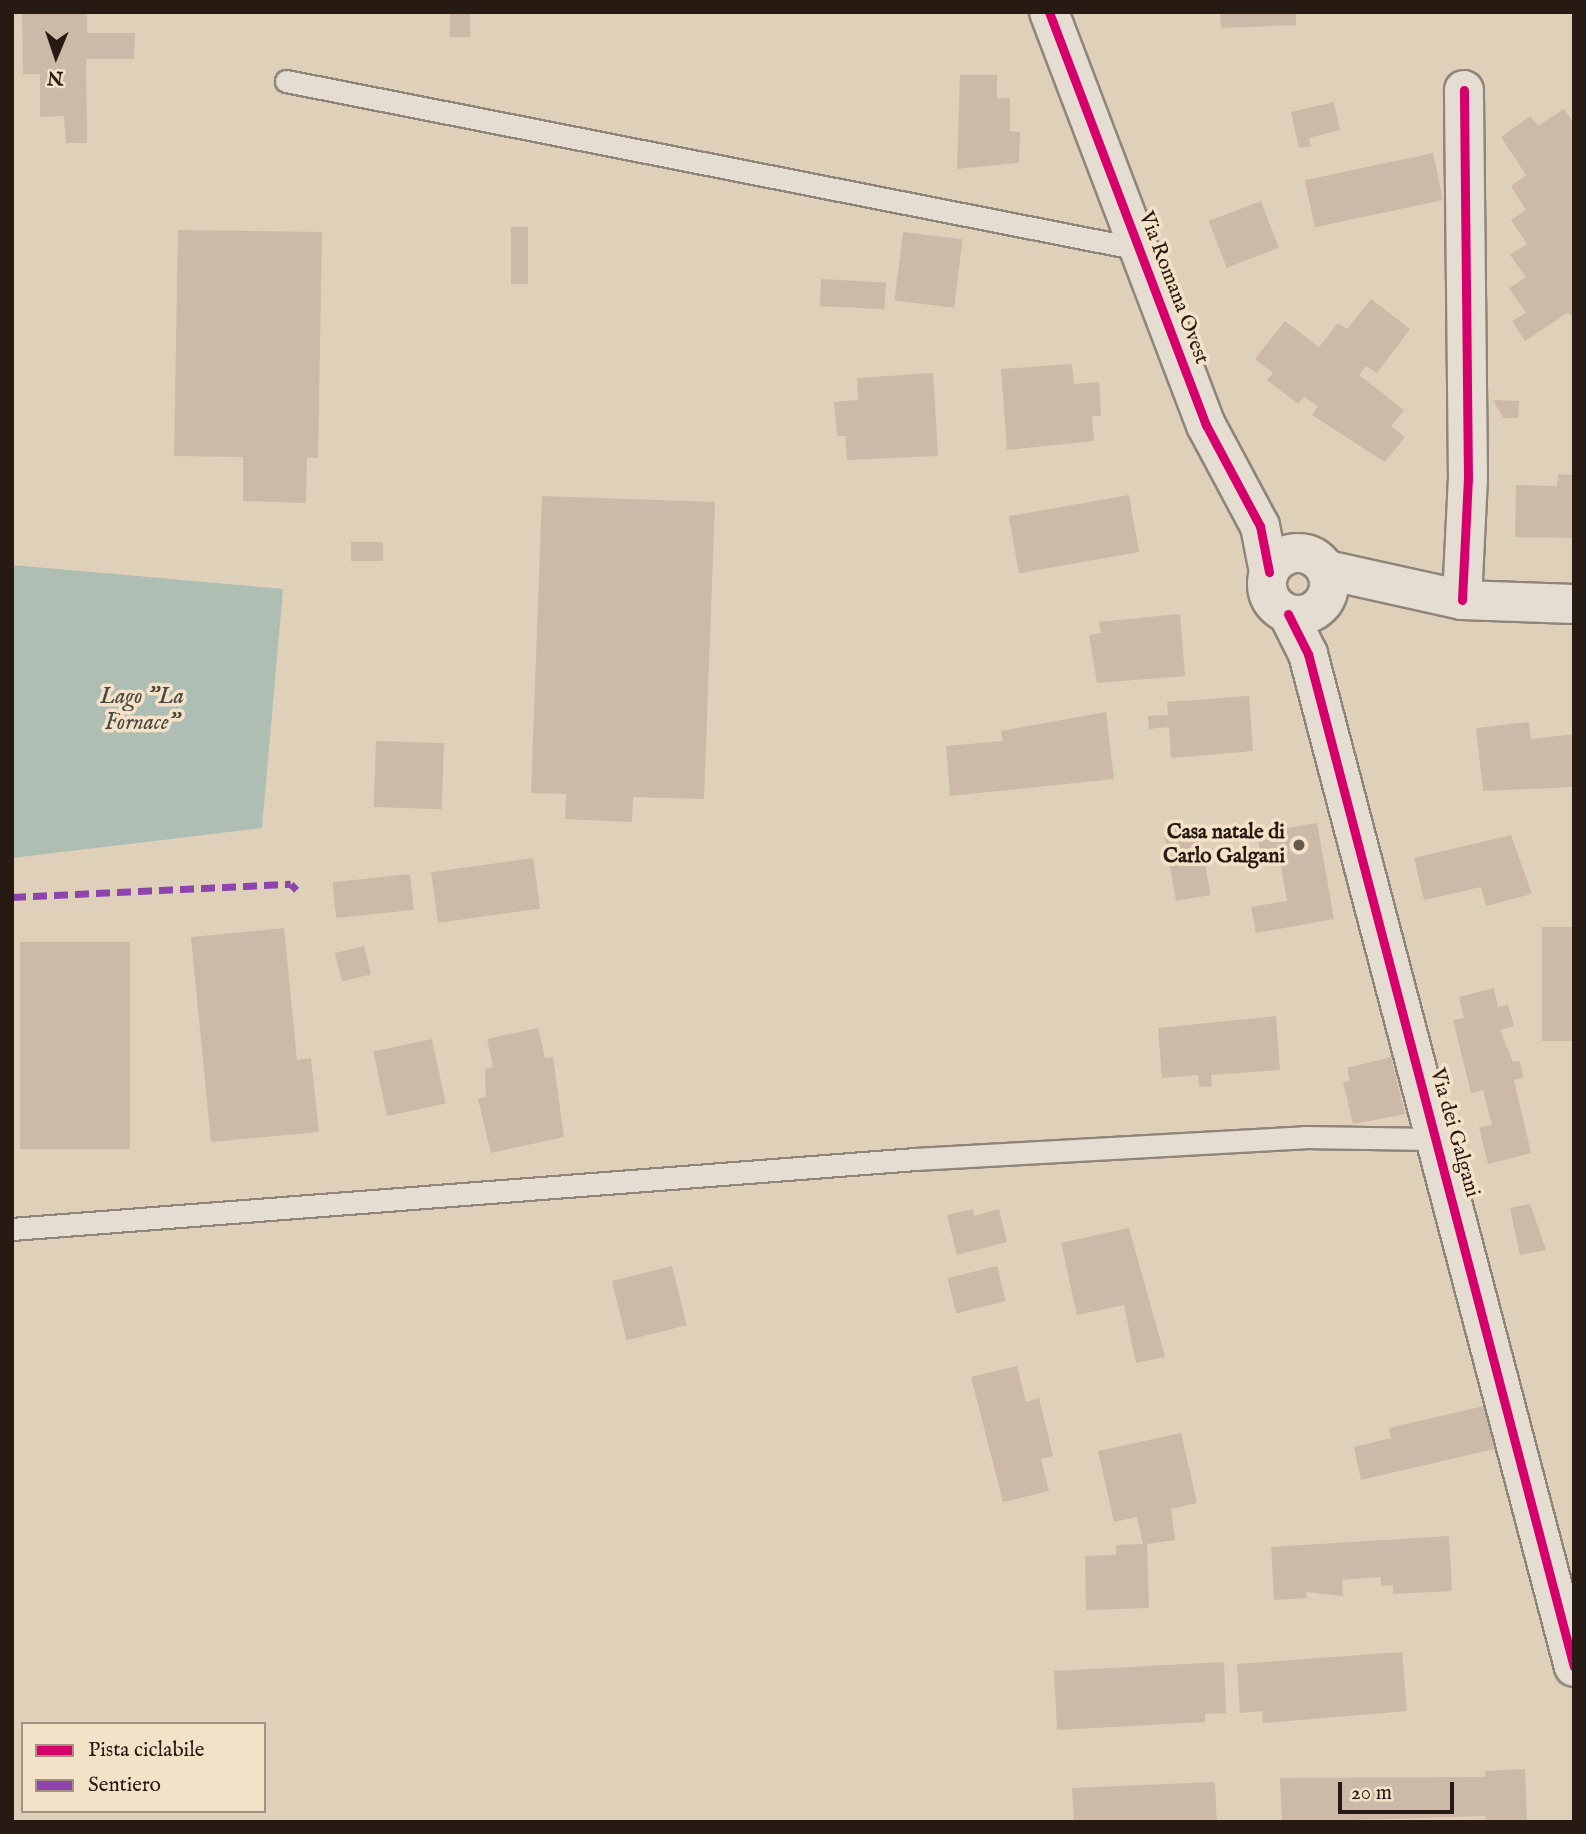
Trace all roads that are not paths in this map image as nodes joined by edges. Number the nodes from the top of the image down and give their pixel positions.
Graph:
1 (1049, 12) edge
2 (286, 81) dead end
3 (1465, 90) dead end
4 (1139, 249) junction
5 (1280, 563) junction
6 (1312, 599) junction
7 (1462, 600) junction
8 (1574, 604) edge
9 (1437, 1139) junction
10 (12, 1229) edge
11 (1574, 1667) edge

1 - 4 street, Via Romana Ovest
2 - 4 lane
3 - 7 street
4 - 5 street, Via Romana Ovest
5 - 6 street
5 - 6 street, Via Romana Ovest
6 - 7 street, Via Romana Ovest
6 - 9 street, Via dei Galgani
7 - 8 street, Via Romana Ovest
9 - 10 lane
9 - 11 street, Via dei Galgani

